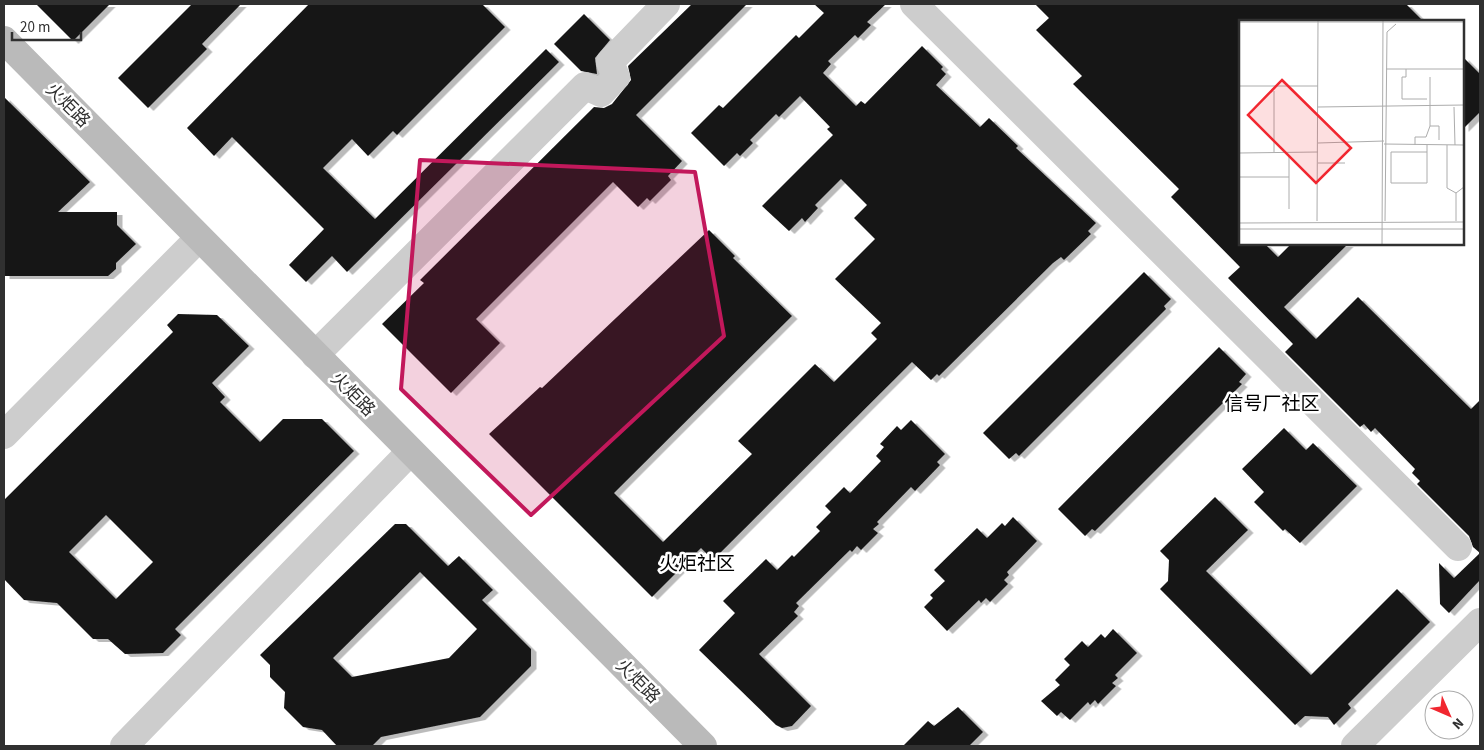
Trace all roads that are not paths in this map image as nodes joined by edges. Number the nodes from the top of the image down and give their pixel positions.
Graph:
1 (666, 4) edge
2 (914, 4) edge
3 (4, 40) edge
4 (199, 238) junction
5 (315, 355) junction
6 (4, 435) edge
7 (410, 452) junction
8 (1458, 547) dead end
9 (1480, 622) edge
10 (124, 746) edge
11 (704, 746) edge
12 (1355, 746) edge

1 - 5 street
2 - 8 street
3 - 4 street, 火炬路
4 - 5 street, 火炬路
4 - 6 street
5 - 7 street, 火炬路
7 - 10 street
7 - 11 street, 火炬路
9 - 12 street

